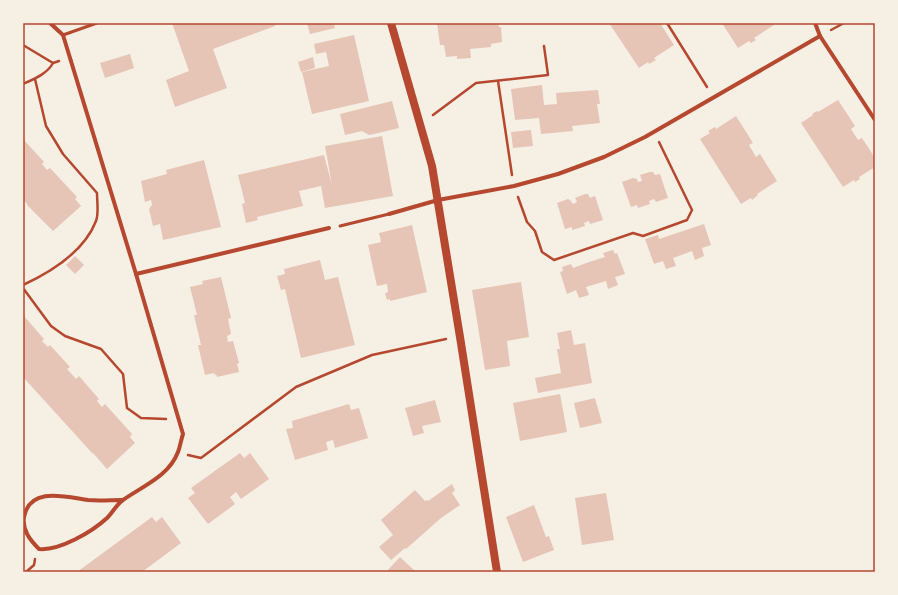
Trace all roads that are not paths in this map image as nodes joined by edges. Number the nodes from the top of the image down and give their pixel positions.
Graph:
1 (50, 23) edge
2 (97, 23) edge
3 (391, 23) edge
4 (815, 23) edge
5 (63, 35) junction
6 (820, 36) junction
7 (875, 120) edge
8 (438, 200) junction
9 (389, 214) joint
10 (340, 226) dead end
11 (329, 228) dead end
12 (136, 274) junction
13 (122, 500) junction
14 (497, 572) edge

1 - 5 street
2 - 5 lane
3 - 8 main road
4 - 6 street
5 - 12 street
6 - 7 street
6 - 8 street
8 - 9 street
8 - 14 main road
9 - 10 lane
11 - 12 street
12 - 13 street
13 - 13 street

